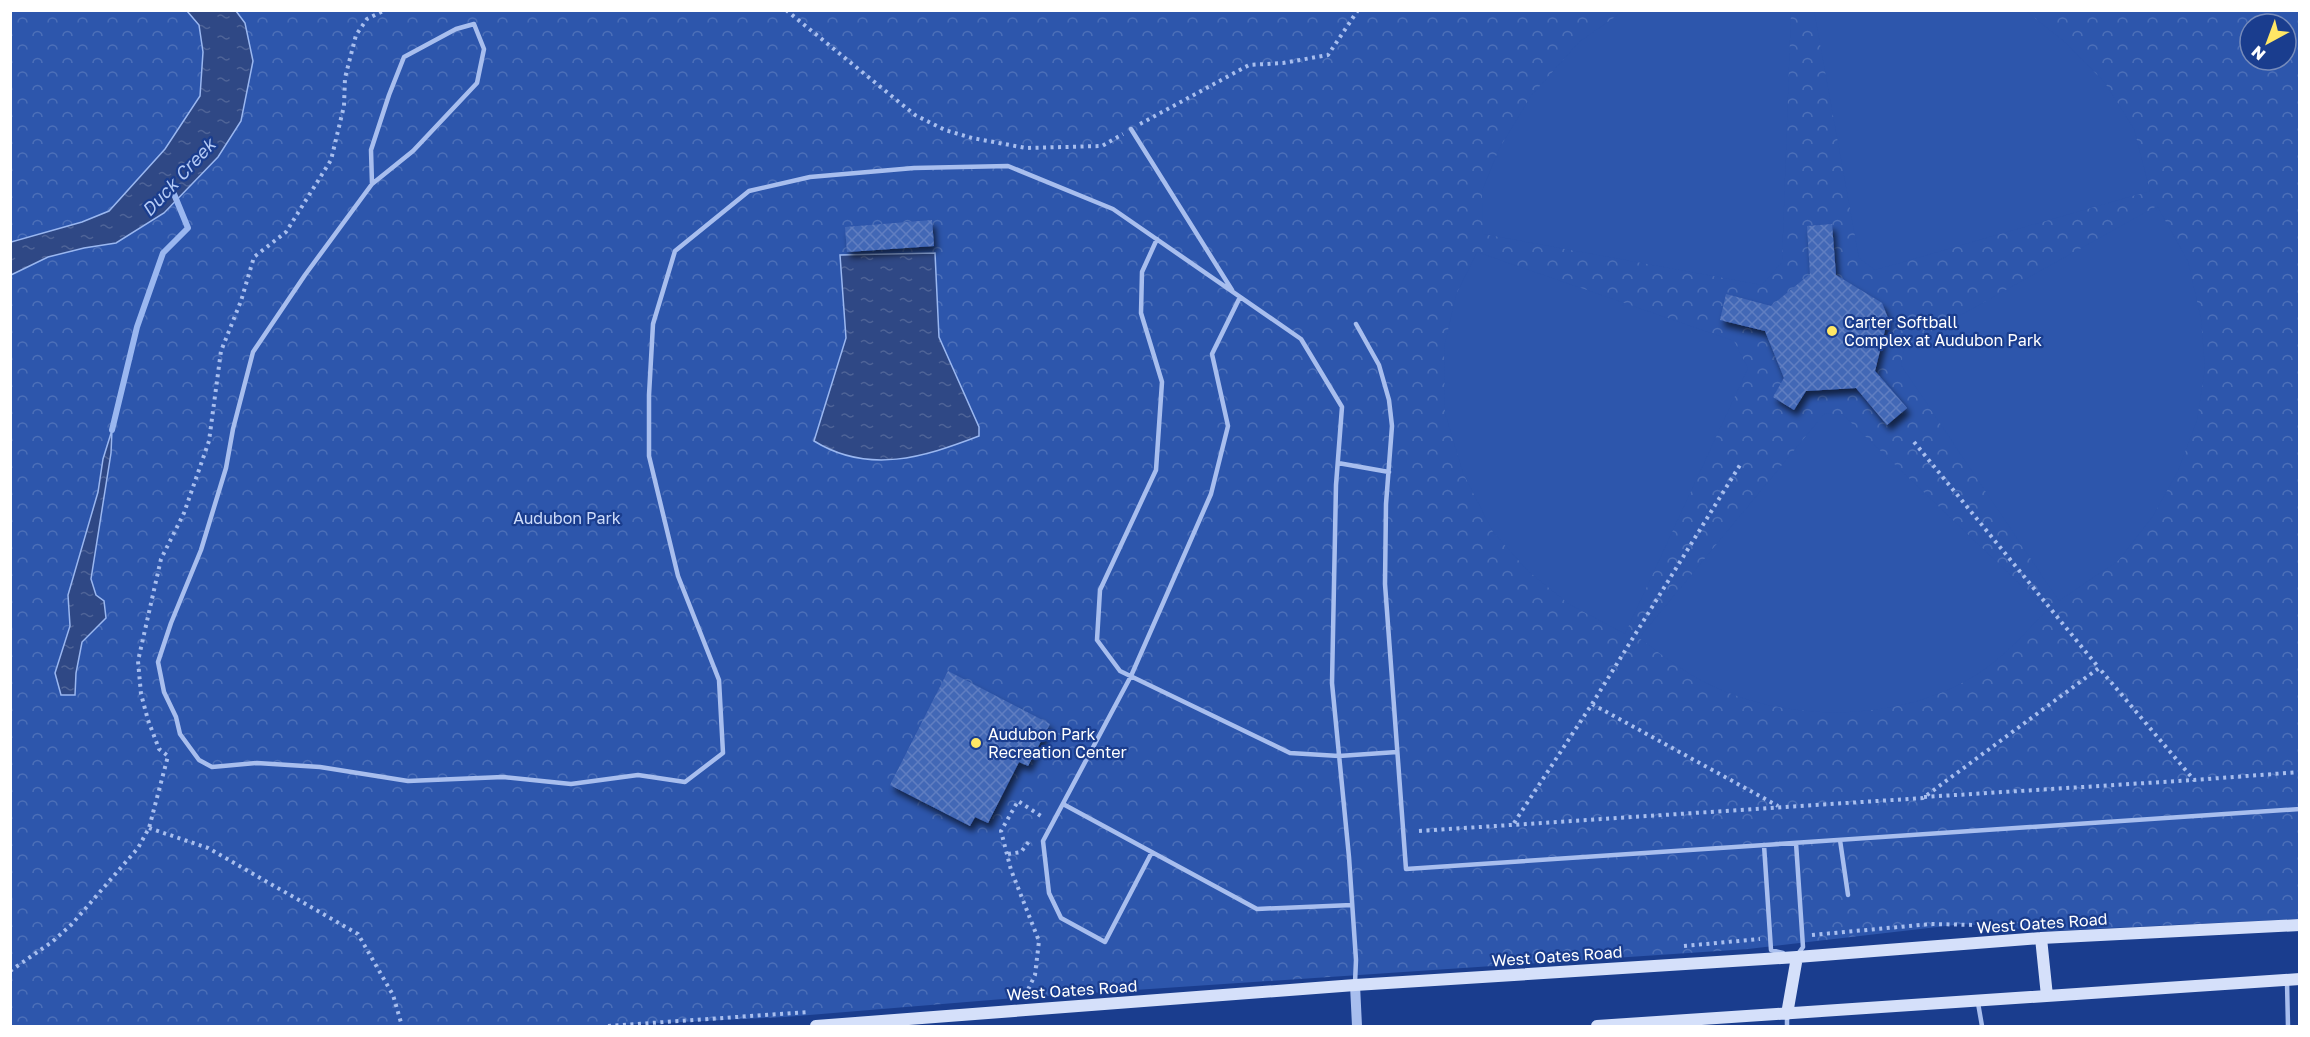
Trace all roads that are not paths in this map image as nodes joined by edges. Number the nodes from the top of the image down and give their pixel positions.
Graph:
1 (1131, 129) road end
2 (372, 184) junction
3 (1157, 239) junction
4 (1233, 292) junction
5 (1240, 297) junction
6 (1356, 324) dead end
7 (1338, 463) junction
8 (1389, 472) junction
9 (1131, 676) junction
10 (1397, 752) junction
11 (1339, 756) junction
12 (1063, 804) junction
13 (2300, 809) edge
14 (1840, 840) junction
15 (1796, 843) junction
16 (1764, 845) junction
17 (1152, 852) junction
18 (1848, 895) dead end
19 (1352, 905) junction
20 (2300, 924) edge
21 (2041, 938) junction
22 (1797, 957) junction
23 (2300, 979) edge
24 (2286, 980) junction
25 (1354, 985) junction
26 (2047, 996) junction
27 (1978, 1000) junction
28 (1787, 1020) edge
29 (816, 1026) edge
30 (1357, 1026) edge
31 (1597, 1026) edge
32 (1982, 1026) edge
33 (2288, 1026) edge

1 - 4 lane
2 - 2 lane
2 - 3 lane
3 - 4 lane
3 - 9 lane
4 - 5 lane
5 - 7 lane
5 - 9 lane
6 - 8 lane
7 - 8 lane
7 - 11 lane
8 - 10 lane
9 - 11 lane
9 - 12 lane
10 - 11 lane
10 - 16 lane
11 - 19 lane
12 - 17 lane
12 - 17 lane
13 - 14 lane
14 - 15 lane
14 - 18 lane
15 - 16 lane
15 - 22 lane
16 - 22 lane
17 - 19 lane
19 - 25 lane
20 - 21 main road, West Oates Road
21 - 22 main road, West Oates Road
21 - 26 main road
22 - 25 main road, West Oates Road
22 - 28 main road
23 - 24 main road
24 - 26 main road
24 - 33 lane
25 - 29 main road, West Oates Road
25 - 30 street
26 - 27 main road
27 - 28 main road
27 - 32 lane
28 - 31 main road

